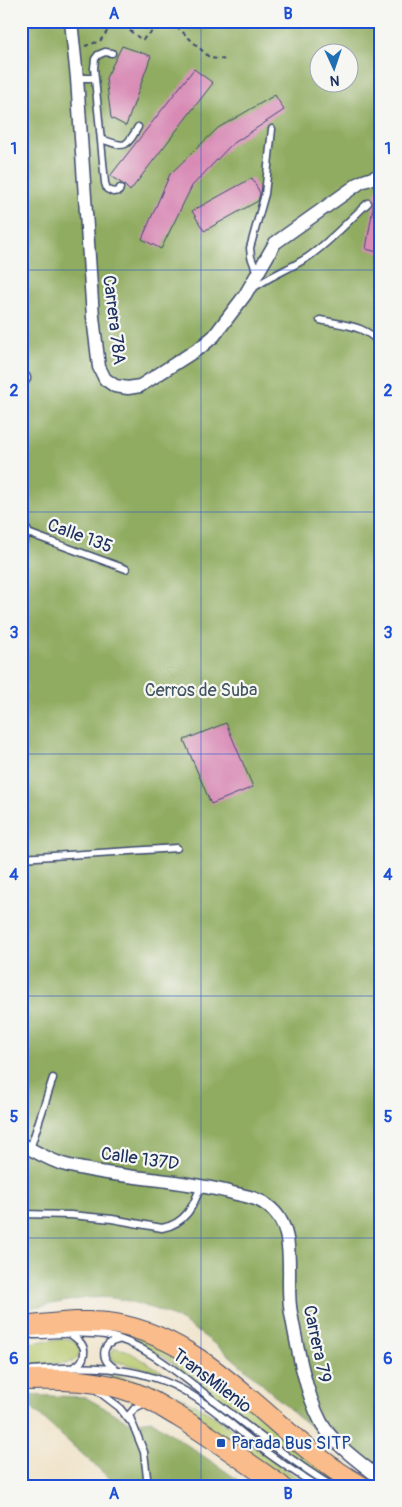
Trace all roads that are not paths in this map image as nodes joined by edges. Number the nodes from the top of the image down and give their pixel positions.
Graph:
1 (71, 21) edge
2 (112, 53) dead end
3 (77, 78) junction
4 (94, 78) junction
5 (138, 127) dead end
6 (272, 129) dead end
7 (101, 139) junction
8 (381, 175) edge
9 (120, 188) dead end
10 (368, 203) dead end
11 (257, 273) junction
12 (244, 295) junction
13 (320, 320) dead end
14 (381, 347) edge
15 (23, 536) edge
16 (126, 569) dead end
17 (177, 848) dead end
18 (21, 858) edge
19 (53, 1078) dead end
20 (26, 1146) edge
21 (201, 1185) junction
22 (258, 1199) joint
23 (21, 1214) edge
24 (25, 1331) edge
25 (70, 1334) junction
26 (120, 1340) junction
27 (117, 1370) junction
28 (21, 1372) edge
29 (77, 1374) junction
30 (21, 1380) edge
31 (150, 1400) junction
32 (131, 1422) junction
33 (381, 1479) edge
34 (148, 1486) edge
35 (281, 1486) edge
36 (317, 1486) edge
37 (332, 1486) edge
38 (361, 1486) edge

1 - 3 street, Carrera 78A
2 - 4 lane
3 - 4 lane
3 - 12 street, Carrera 78A
4 - 7 lane
5 - 7 lane
6 - 11 lane
7 - 9 lane
8 - 11 street, Carrera 78A
10 - 12 lane
11 - 12 street, Carrera 78A
13 - 14 lane
15 - 16 lane, Calle 135
17 - 18 lane
19 - 20 lane
20 - 21 street, Calle 137D
21 - 22 street, Calle 137D
21 - 23 lane
22 - 33 street, Carrera 79
24 - 25 lane, TransMilenio
24 - 38 main road
25 - 26 lane, TransMilenio
25 - 29 lane
26 - 27 lane
26 - 37 lane, TransMilenio
27 - 29 lane, TransMilenio
27 - 36 lane, TransMilenio
28 - 29 lane, TransMilenio
29 - 30 main road
29 - 31 main road
29 - 32 lane
31 - 32 lane
31 - 35 main road
32 - 34 lane

